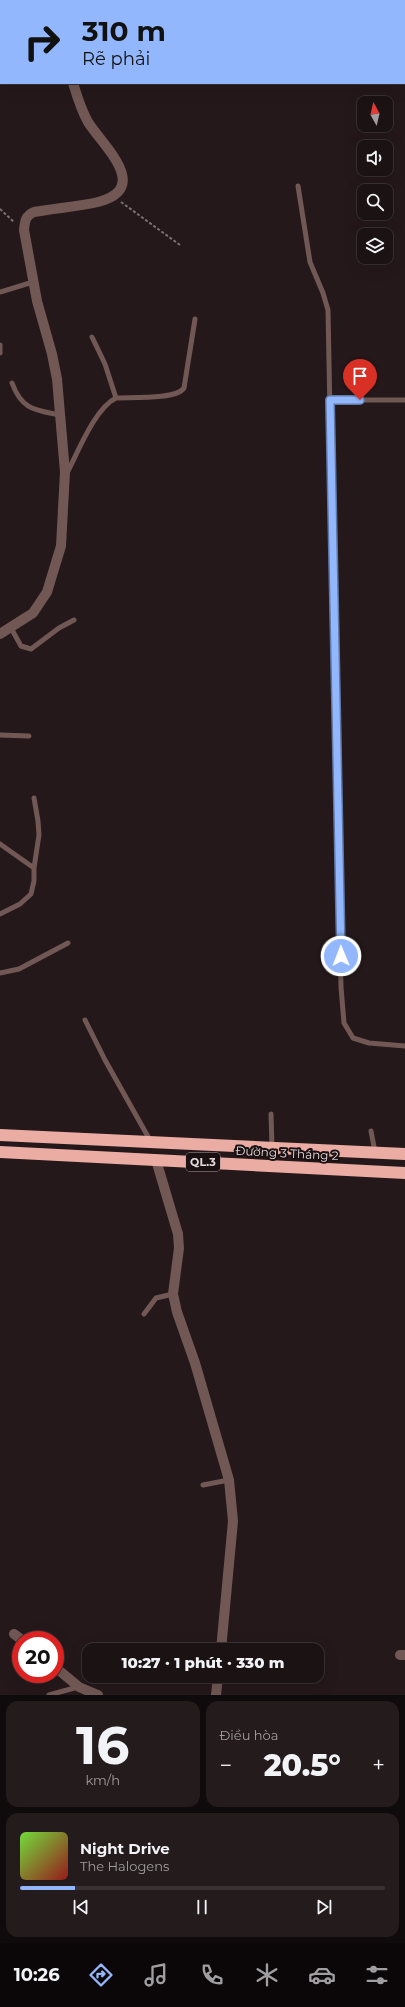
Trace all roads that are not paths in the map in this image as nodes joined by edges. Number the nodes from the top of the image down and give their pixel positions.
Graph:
1 (72, 84) edge
2 (298, 186) dead end
3 (33, 282) junction
4 (0, 292) edge
5 (195, 319) dead end
6 (92, 337) dead end
7 (0, 345) edge
8 (0, 353) edge
9 (12, 384) dead end
10 (116, 398) junction
11 (330, 400) junction
12 (405, 400) edge
13 (60, 415) junction
14 (65, 478) junction
15 (74, 620) dead end
16 (11, 628) junction
17 (0, 634) edge
18 (0, 735) edge
19 (29, 736) dead end
20 (34, 798) dead end
21 (0, 844) edge
22 (34, 868) junction
23 (0, 914) edge
24 (68, 943) dead end
25 (0, 973) edge
26 (85, 1020) dead end
27 (405, 1046) edge
28 (271, 1114) dead end
29 (371, 1131) dead end
30 (0, 1136) edge
31 (151, 1143) junction
32 (272, 1148) junction
33 (0, 1152) edge
34 (375, 1153) junction
35 (405, 1154) edge
36 (156, 1160) junction
37 (405, 1173) edge
38 (173, 1294) junction
39 (144, 1314) dead end
40 (229, 1480) junction
41 (203, 1485) dead end
42 (222, 1643) edge
43 (64, 1674) edge
44 (217, 1683) edge
45 (79, 1687) junction
46 (49, 1695) edge
47 (98, 1695) edge
48 (216, 1695) edge

1 - 3 street
2 - 11 lane
3 - 4 lane
3 - 13 street
5 - 10 lane
6 - 10 lane
7 - 8 lane
9 - 13 lane
10 - 14 lane
11 - 12 lane
11 - 27 lane
13 - 14 street
14 - 16 street
15 - 16 lane
16 - 17 street
18 - 19 lane
20 - 22 lane
21 - 22 lane
22 - 23 lane
24 - 25 lane
26 - 31 lane
28 - 32 lane
29 - 34 lane
30 - 31 highway, Đường 3 Tháng 2 / QL.3
31 - 32 highway, Đường 3 Tháng 2 / QL.3
32 - 34 highway, Đường 3 Tháng 2 / QL.3
33 - 36 highway, Đường 3 Tháng 2 / QL.3
34 - 35 highway, Đường 3 Tháng 2 / QL.3
36 - 37 highway, Đường 3 Tháng 2 / QL.3
36 - 38 street
38 - 39 lane
38 - 40 street
40 - 41 lane
40 - 42 street
43 - 45 street
44 - 48 street
45 - 46 lane
45 - 47 street

